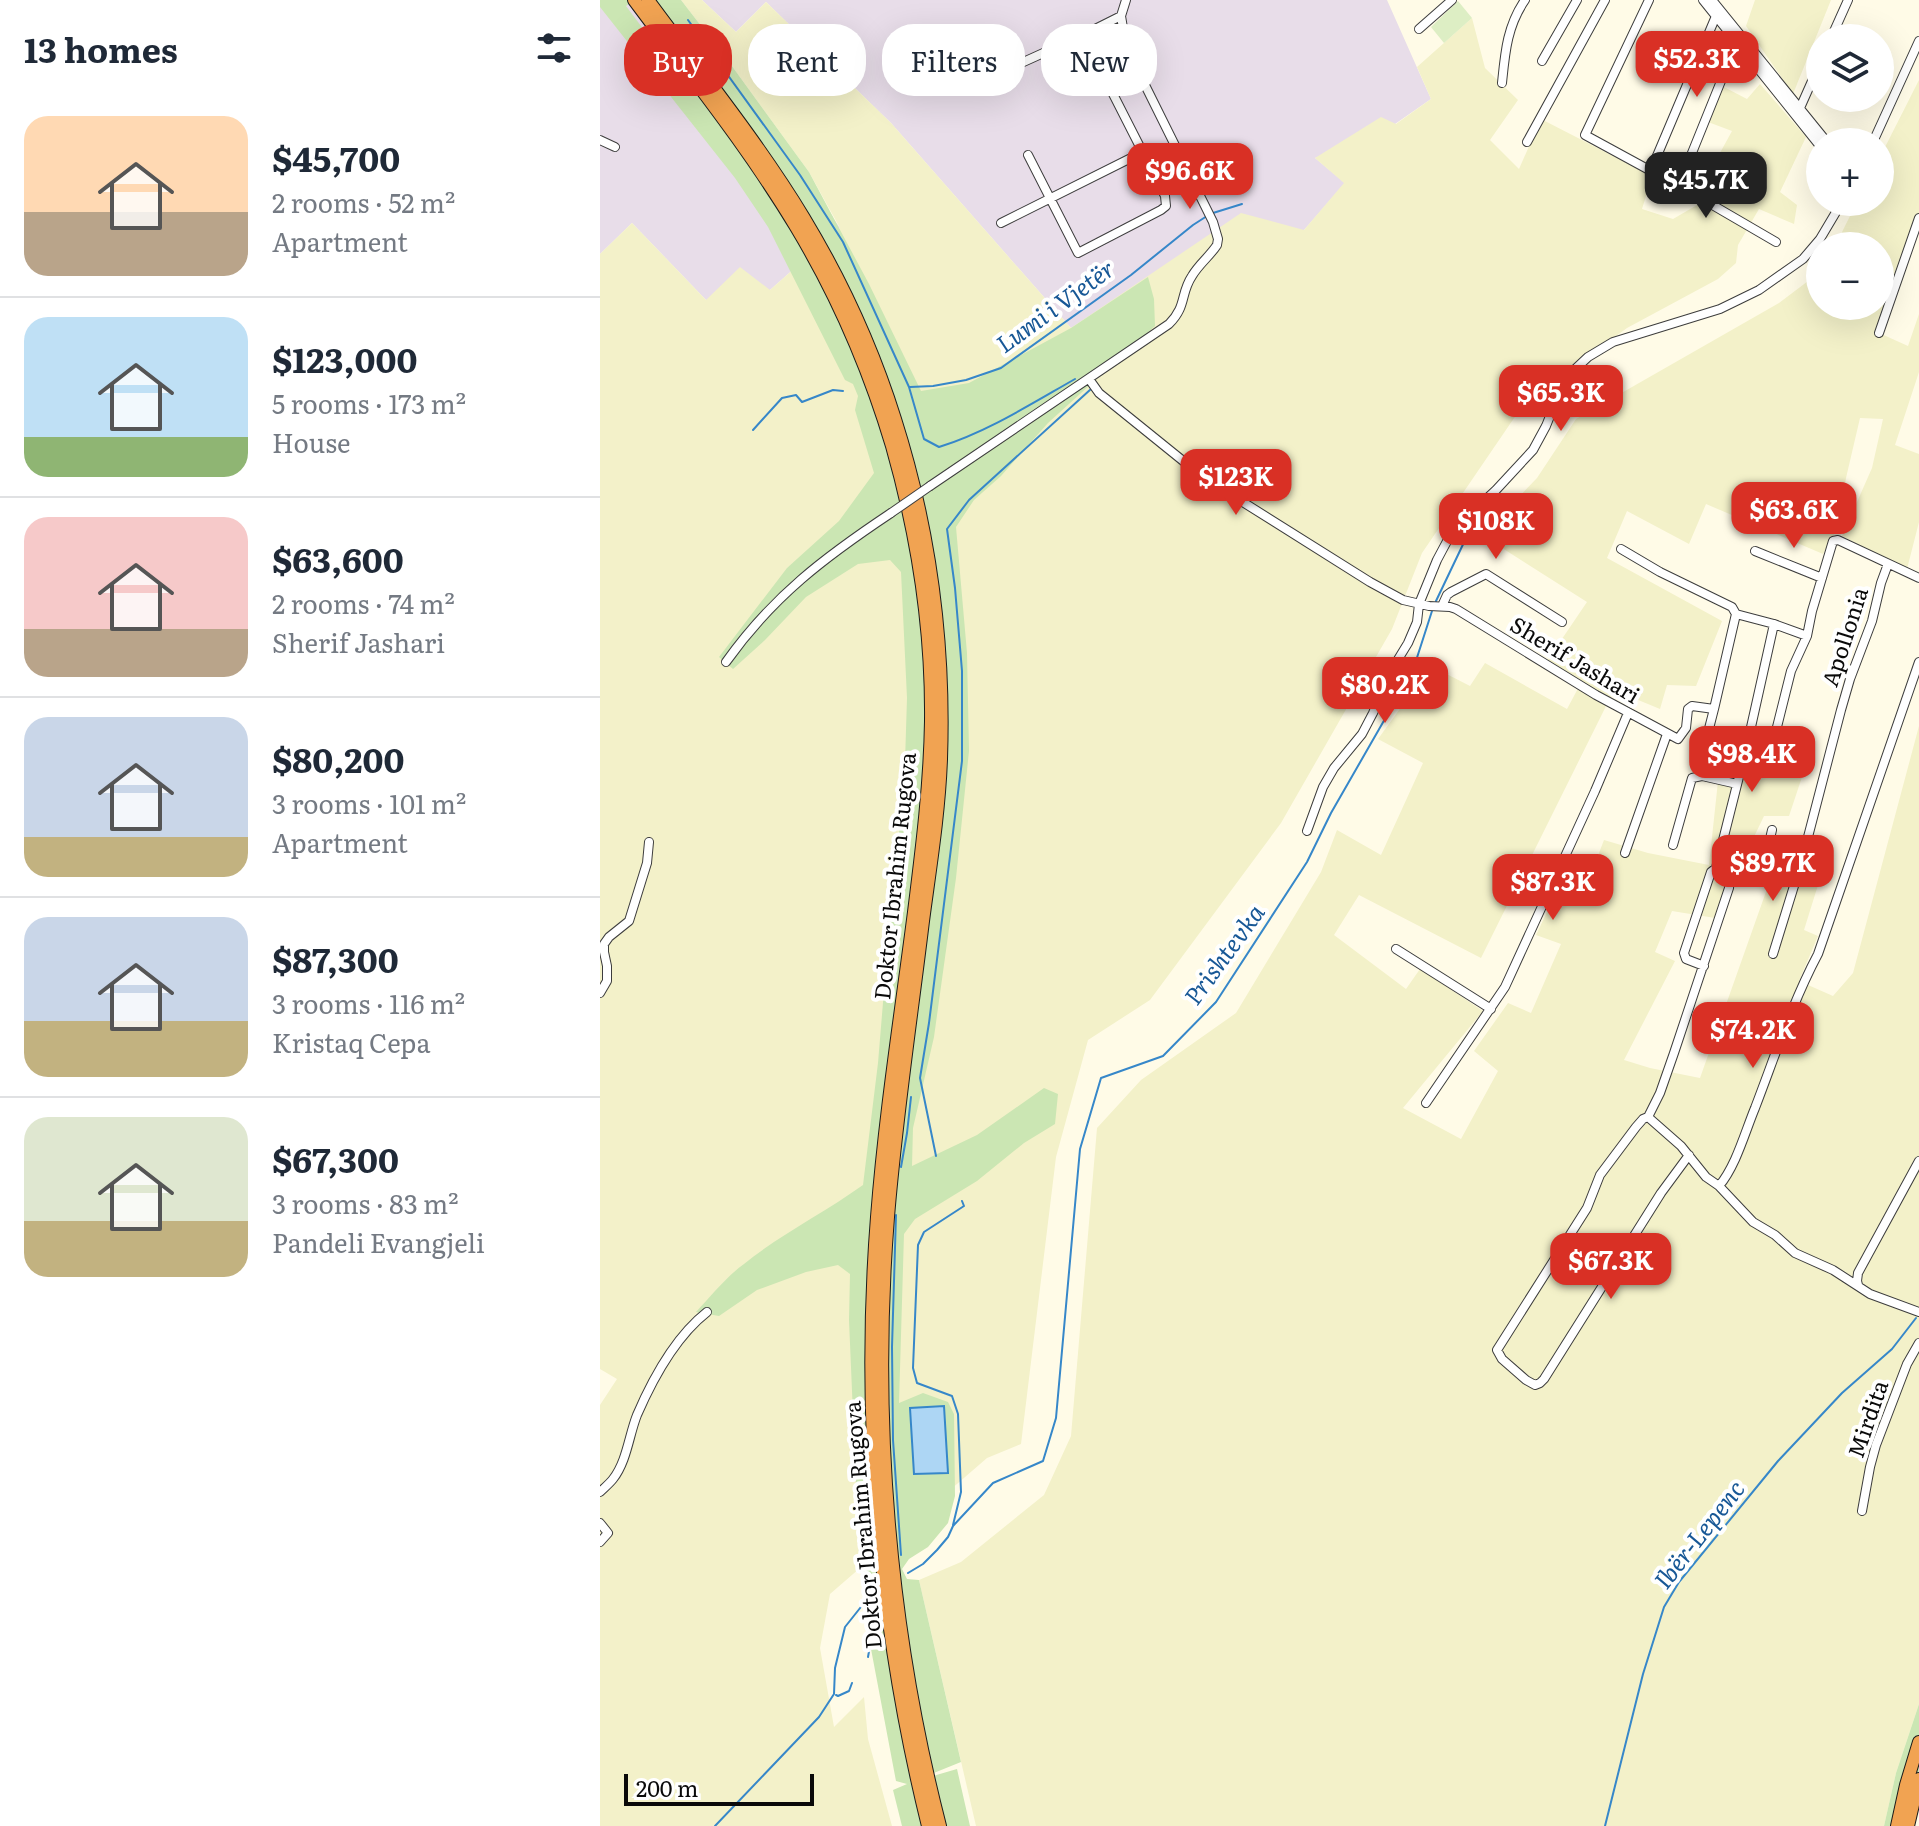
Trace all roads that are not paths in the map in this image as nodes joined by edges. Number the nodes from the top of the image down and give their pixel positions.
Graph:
1 (634, 0) edge
2 (648, 0) edge
3 (1126, 0) edge
4 (1452, 0) edge
5 (1525, 0) edge
6 (1577, 0) edge
7 (1605, 0) edge
8 (1649, 0) edge
9 (1703, 0) edge
10 (1848, 0) edge
11 (1717, 8) edge
12 (1121, 16) junction
13 (1105, 24) edge
14 (1837, 24) edge
15 (1419, 29) dead end
16 (1738, 38) junction
17 (1919, 41) edge
18 (1542, 61) dead end
19 (1502, 83) dead end
20 (1806, 94) edge
21 (1114, 96) edge
22 (1800, 108) junction
23 (1811, 128) edge
24 (1812, 128) edge
25 (1879, 128) edge
26 (600, 140) edge
27 (1527, 142) dead end
28 (615, 147) dead end
29 (1143, 152) junction
30 (1028, 155) dead end
31 (1651, 170) junction
32 (1679, 185) junction
33 (1050, 197) junction
34 (1834, 216) edge
35 (1919, 218) edge
36 (1001, 223) dead end
37 (1776, 242) dead end
38 (1879, 333) dead end
39 (1089, 379) junction
40 (1621, 549) dead end
41 (1755, 551) dead end
42 (1888, 564) junction
43 (1822, 578) junction
44 (1919, 578) edge
45 (1432, 606) junction
46 (1736, 614) junction
47 (1562, 622) dead end
48 (1774, 624) junction
49 (1807, 636) junction
50 (726, 662) dead end
51 (1919, 662) edge
52 (1714, 709) junction
53 (1628, 713) junction
54 (1667, 734) junction
55 (1703, 752) dead end
56 (1767, 767) dead end
57 (1737, 784) junction
58 (1772, 830) dead end
59 (1307, 831) dead end
60 (649, 842) dead end
61 (1673, 845) dead end
62 (1625, 853) dead end
63 (1802, 860) junction
64 (1716, 868) junction
65 (1396, 949) dead end
66 (1773, 954) dead end
67 (1704, 966) junction
68 (600, 993) edge
69 (1491, 1009) junction
70 (1426, 1103) dead end
71 (1648, 1117) junction
72 (1689, 1155) junction
73 (1919, 1161) edge
74 (1719, 1186) junction
75 (1858, 1285) junction
76 (707, 1312) dead end
77 (1919, 1312) edge
78 (1919, 1343) edge
79 (600, 1492) edge
80 (1862, 1511) dead end
81 (600, 1523) edge
82 (600, 1542) edge
83 (1919, 1742) edge
84 (1919, 1779) edge
85 (928, 1826) edge
86 (940, 1826) edge
87 (1897, 1826) edge
88 (1908, 1826) edge

1 - 85 highway, Doktor Ibrahim Rugova
2 - 86 highway, Doktor Ibrahim Rugova
3 - 12 street
4 - 15 street
5 - 19 street
6 - 18 street
7 - 27 street
8 - 31 street
9 - 11 street
10 - 14 street
11 - 16 street
11 - 31 street
12 - 13 street
12 - 39 street
16 - 22 street
16 - 23 street
16 - 32 street
17 - 25 street
20 - 22 street
21 - 29 street
22 - 24 street
26 - 28 street
29 - 33 street
29 - 33 street
30 - 33 street
31 - 32 street
32 - 37 street
33 - 36 street
34 - 45 street
35 - 38 street
39 - 45 street, Sherif Jashari
39 - 50 street, bridge
40 - 46 street
41 - 43 street
42 - 43 street
42 - 44 street
42 - 63 street, Apollonia
43 - 49 street
45 - 47 street
45 - 53 street, Sherif Jashari
45 - 59 street
46 - 48 street
46 - 52 street
48 - 49 street
48 - 57 street
49 - 56 street
51 - 74 street
52 - 54 street
52 - 55 street
53 - 54 street, Sherif Jashari
53 - 69 street
54 - 62 street
57 - 61 street
57 - 64 street
58 - 63 street
60 - 68 street
63 - 66 street, Apollonia
64 - 67 street
64 - 67 street
65 - 69 street
67 - 71 street
69 - 70 street
71 - 72 street
71 - 72 street
72 - 74 street
73 - 75 street
74 - 75 street
75 - 77 street
76 - 79 street
78 - 80 street, Mirdita
81 - 82 street
83 - 87 highway
84 - 88 highway

